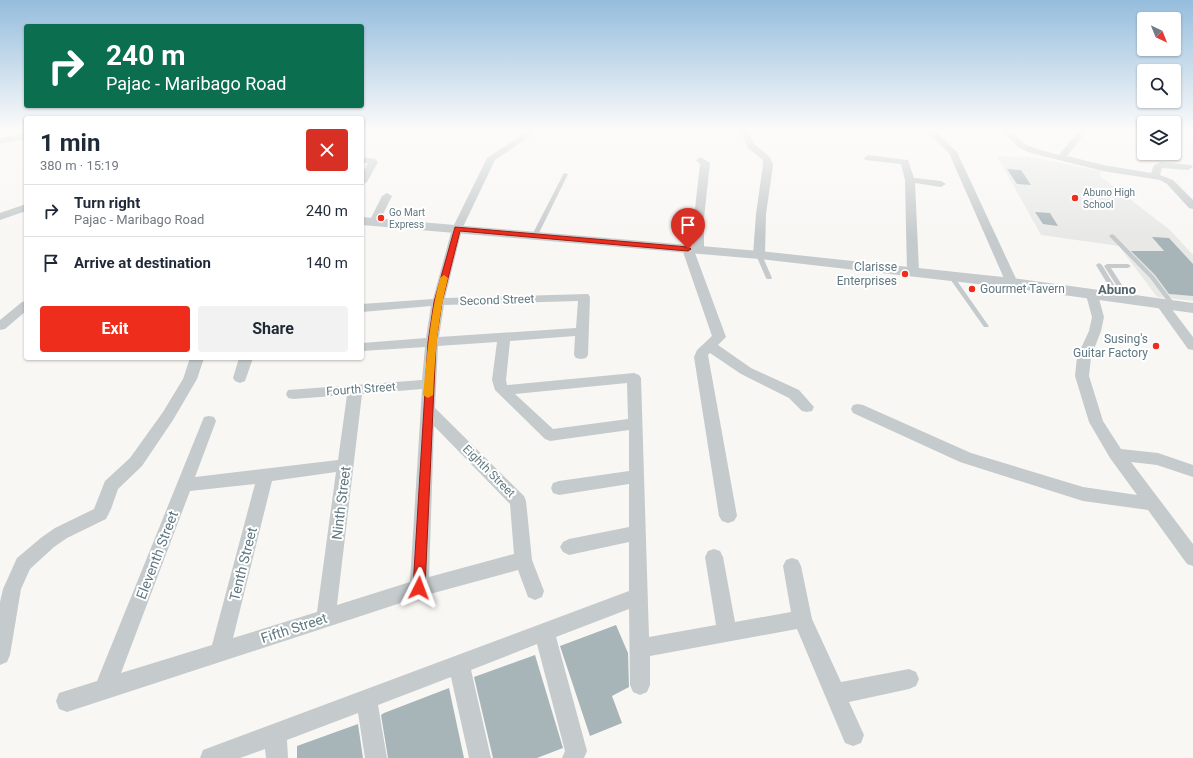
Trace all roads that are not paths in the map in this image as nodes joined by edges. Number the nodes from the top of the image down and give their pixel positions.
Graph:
1 (371, 166) edge
2 (487, 166) edge
3 (705, 166) edge
4 (768, 166) edge
5 (906, 166) edge
6 (959, 166) edge
7 (1097, 166) edge
8 (1158, 166) edge
9 (1179, 166) edge
10 (1188, 167) dead end
11 (566, 174) dead end
12 (1156, 175) junction
13 (364, 178) edge
14 (910, 180) junction
15 (941, 184) dead end
16 (387, 196) dead end
17 (1193, 206) edge
18 (24, 208) edge
19 (0, 217) edge
20 (368, 221) edge
21 (457, 229) junction
22 (535, 235) junction
23 (1112, 236) dead end
24 (693, 249) junction
25 (760, 255) junction
26 (1099, 265) dead end
27 (1128, 266) dead end
28 (913, 271) junction
29 (952, 276) junction
30 (769, 278) dead end
31 (1012, 283) junction
32 (1092, 295) junction
33 (1124, 298) junction
34 (438, 302) junction
35 (1166, 303) junction
36 (24, 308) edge
37 (364, 308) edge
38 (1193, 308) edge
39 (0, 326) edge
40 (986, 326) dead end
41 (581, 332) junction
42 (504, 337) junction
43 (432, 342) junction
44 (710, 346) junction
45 (1193, 346) edge
46 (364, 347) edge
47 (581, 355) dead end
48 (195, 360) edge
49 (245, 360) edge
50 (240, 378) dead end
51 (429, 384) junction
52 (355, 389) junction
53 (502, 390) junction
54 (293, 394) dead end
55 (807, 407) dead end
56 (427, 409) junction
57 (858, 409) dead end
58 (209, 421) dead end
59 (636, 424) junction
60 (1116, 454) junction
61 (345, 465) junction
62 (1193, 471) edge
63 (265, 476) junction
64 (637, 476) junction
65 (184, 484) junction
66 (559, 488) dead end
67 (1151, 504) junction
68 (728, 516) dead end
69 (638, 533) junction
70 (569, 547) dead end
71 (714, 557) dead end
72 (1193, 558) edge
73 (523, 560) junction
74 (792, 566) dead end
75 (419, 588) junction
76 (535, 591) dead end
77 (639, 596) junction
78 (326, 617) junction
79 (802, 619) junction
80 (544, 631) junction
81 (727, 633) junction
82 (640, 648) junction
83 (220, 651) junction
84 (0, 655) edge
85 (459, 664) junction
86 (909, 680) dead end
87 (640, 685) dead end
88 (105, 688) junction
89 (835, 694) junction
90 (366, 699) junction
91 (67, 701) dead end
92 (275, 733) junction
93 (853, 735) dead end
94 (211, 758) edge
95 (277, 758) edge
96 (376, 758) edge
97 (480, 758) edge
98 (573, 758) edge

1 - 13 street
2 - 21 street
3 - 24 street
4 - 25 street
5 - 14 street
6 - 31 street
7 - 12 street
8 - 12 street
9 - 10 street
11 - 22 lane
12 - 17 street
14 - 15 street
14 - 28 street
16 - 20 street
18 - 19 street
20 - 21 street
21 - 22 street
21 - 34 street
22 - 24 street
23 - 35 lane
24 - 25 street
24 - 44 street
25 - 28 street
25 - 30 lane
26 - 33 lane
27 - 33 lane
28 - 29 street
29 - 31 street
29 - 40 lane
31 - 32 street
32 - 33 street
32 - 60 street
33 - 35 street
34 - 37 street, Second Street
34 - 41 street, Second Street
34 - 43 street
35 - 38 street
35 - 45 street
36 - 39 street
41 - 42 street
41 - 47 street
42 - 43 street
42 - 53 street
43 - 46 street
43 - 51 street
44 - 55 street
44 - 68 street
48 - 84 street
49 - 50 street
51 - 52 street, Fourth Street
51 - 56 street
52 - 54 street, Fourth Street
52 - 61 street, Ninth Street
53 - 59 street
53 - 59 street
56 - 73 street, Eighth Street
56 - 75 street
57 - 67 street
58 - 65 street, Eleventh Street
59 - 64 street
60 - 62 street
60 - 67 street
61 - 63 street
61 - 78 street, Ninth Street
63 - 65 street
63 - 83 street, Tenth Street
64 - 66 street
64 - 69 street
65 - 88 street, Eleventh Street
67 - 72 street
69 - 70 street
69 - 77 street
71 - 81 street
73 - 75 street, Fifth Street
73 - 76 street, Eighth Street
74 - 79 street
75 - 78 street, Fifth Street
77 - 80 street
77 - 82 street
78 - 83 street, Fifth Street
79 - 81 street
79 - 89 street
80 - 85 street
80 - 98 street
81 - 82 street
82 - 87 street
83 - 88 street, Fifth Street
85 - 90 street
85 - 97 street
86 - 89 street
88 - 91 street, Fifth Street
89 - 93 street
90 - 92 street
90 - 96 street
92 - 94 street
92 - 95 street

